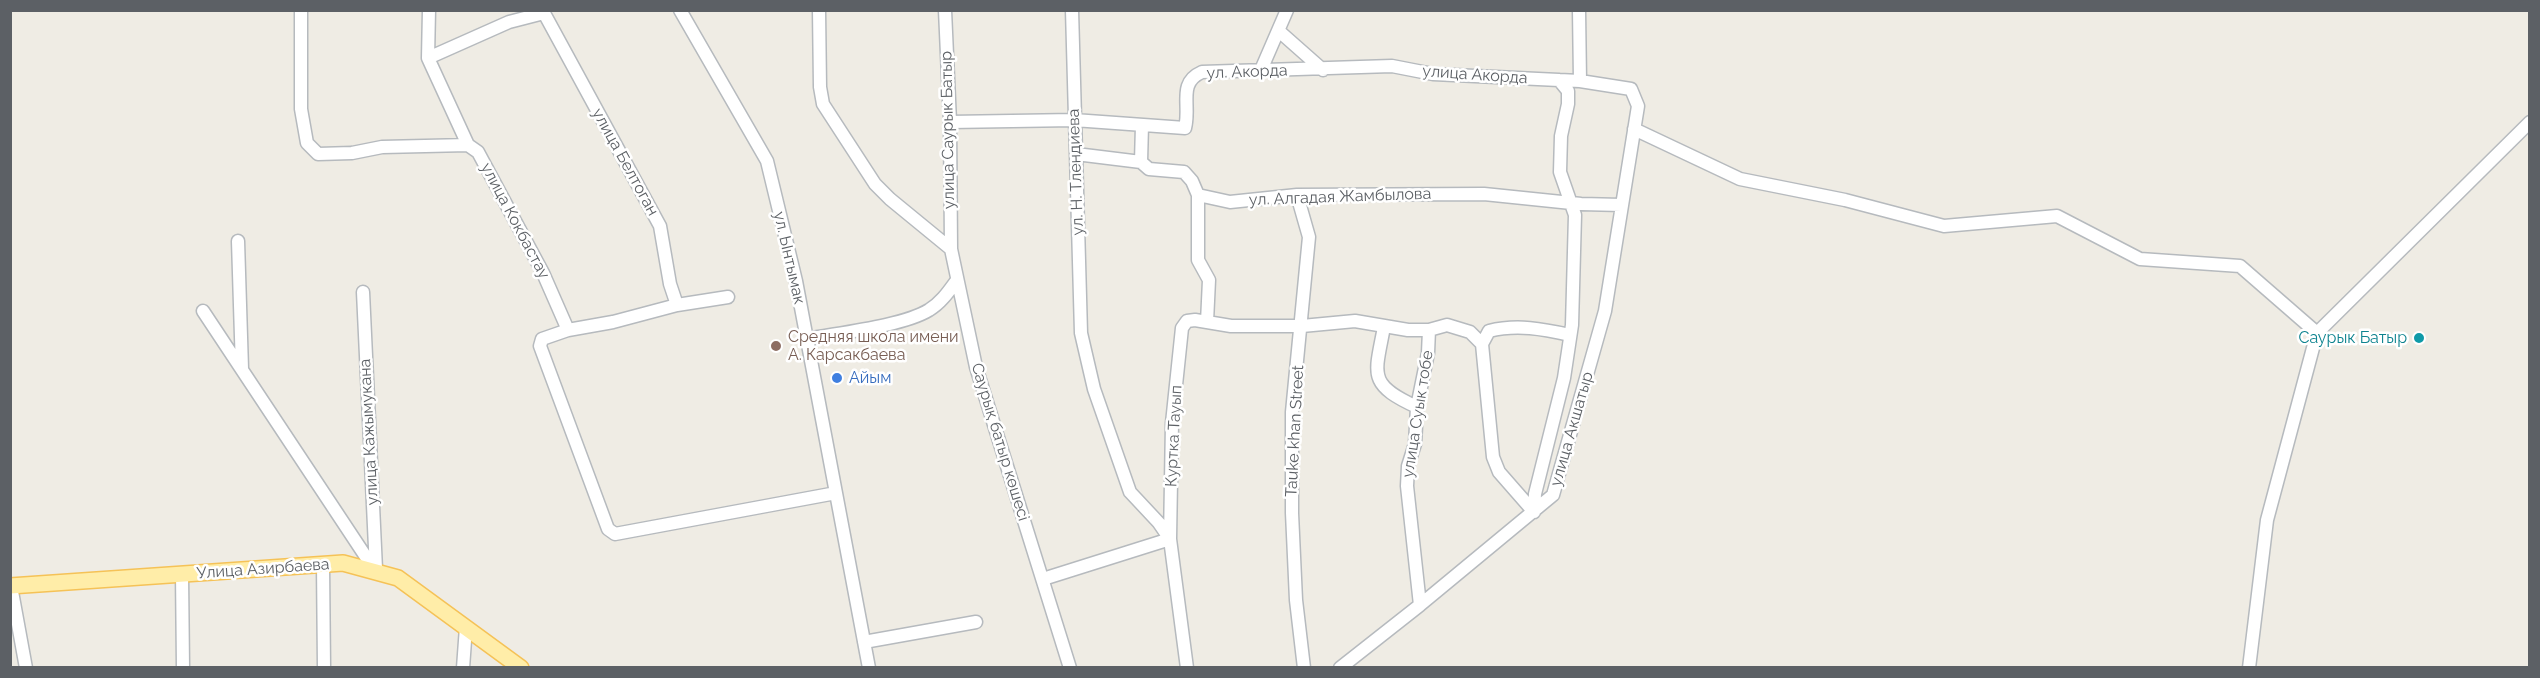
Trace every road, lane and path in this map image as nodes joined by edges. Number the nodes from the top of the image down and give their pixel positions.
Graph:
1 (301, 10) edge
2 (429, 10) edge
3 (680, 10) edge
4 (819, 10) edge
5 (945, 10) edge
6 (1072, 10) edge
7 (1287, 10) edge
8 (1579, 10) edge
9 (1280, 32) junction
10 (428, 58) junction
11 (1261, 70) junction
12 (1323, 70) junction
13 (1559, 80) junction
14 (1580, 81) junction
15 (1627, 87) joint
16 (1074, 120) junction
17 (950, 122) junction
18 (2529, 122) edge
19 (1142, 125) junction
20 (1634, 129) junction
21 (468, 145) junction
22 (1076, 154) junction
23 (1141, 162) junction
24 (1198, 195) junction
25 (1298, 195) junction
26 (1571, 203) junction
27 (1622, 205) junction
28 (238, 241) dead end
29 (951, 249) junction
30 (957, 280) junction
31 (363, 292) dead end
32 (728, 297) dead end
33 (677, 305) junction
34 (203, 311) dead end
35 (1208, 322) junction
36 (1302, 326) junction
37 (1384, 327) junction
38 (568, 330) junction
39 (1429, 330) junction
40 (2317, 333) junction
41 (1570, 336) junction
42 (807, 339) junction
43 (1482, 344) junction
44 (242, 369) junction
45 (1417, 407) junction
46 (836, 493) junction
47 (1534, 512) junction
48 (1170, 539) junction
49 (323, 565) junction
50 (376, 572) junction
51 (182, 574) junction
52 (1043, 579) junction
53 (11, 586) edge
54 (1420, 605) junction
55 (976, 622) dead end
56 (466, 627) junction
57 (864, 642) junction
58 (26, 668) edge
59 (183, 668) edge
60 (324, 668) edge
61 (463, 668) edge
62 (521, 668) edge
63 (869, 668) edge
64 (1070, 668) edge
65 (1187, 668) edge
66 (1304, 668) edge
67 (1340, 668) edge
68 (2249, 668) edge

1 - 21 street
2 - 10 street, улица Кокбастау
3 - 42 street, ул. Ынтымак
4 - 29 street
5 - 17 street, улица Саурык Батыр
6 - 16 street, ул. Н. Тлендиева
7 - 9 street
8 - 14 street
9 - 11 street
9 - 12 street
10 - 21 street, улица Кокбастау
10 - 33 street, улица Белтоган
11 - 12 street, ул. Акорда
11 - 19 street, ул. Акорда
12 - 13 street, улица Акорда
13 - 14 street, улица Акорда
13 - 26 street
14 - 15 street, улица Акорда
15 - 20 street, улица Акшатыр
16 - 17 street, ул. Акорда
16 - 19 street, ул. Акорда
16 - 22 street, ул. Н. Тлендиева
17 - 29 street, улица Саурык Батыр
18 - 40 street
19 - 23 street
20 - 27 street, улица Акшатыр
20 - 40 street
21 - 38 street, улица Кокбастау
22 - 23 street
22 - 48 street, ул. Н. Тлендиева
23 - 24 street
24 - 25 street, ул. Алгадая Жамбылова
24 - 35 street
25 - 26 street, ул. Алгадая Жамбылова
25 - 36 street, Tauke khan Street
26 - 27 street, ул. Алгадая Жамбылова
26 - 41 street
27 - 47 street, улица Акшатыр
28 - 44 street
29 - 30 street, Саурық батыр көшесі
30 - 42 street
30 - 52 street, Саурық батыр көшесі
31 - 50 street, улица Кажымукана
32 - 33 street
33 - 38 street
34 - 44 street
35 - 36 street, Куртка Тауып
35 - 48 street, Куртка Тауып
36 - 37 street, Куртка Тауып
36 - 66 street, Tauke khan Street
37 - 39 street, Куртка Тауып
37 - 45 street
38 - 46 street
39 - 43 street, Куртка Тауып
39 - 45 street, улица Суык тобе
40 - 68 street
41 - 43 street
41 - 47 street
42 - 46 street, ул. Ынтымак
43 - 47 street
44 - 50 street
45 - 54 street, улица Суык тобе
46 - 57 street, ул. Ынтымак
47 - 54 street, улица Акшатыр
48 - 52 street
48 - 65 street, Куртка Тауып
49 - 50 main road, Улица Азирбаева
49 - 51 main road, Улица Азирбаева
49 - 60 street
50 - 56 main road, Улица Азирбаева
51 - 53 main road, Улица Азирбаева
51 - 59 street
52 - 64 street, Саурық батыр көшесі
53 - 58 street
54 - 67 street, улица Акшатыр
55 - 57 street
56 - 61 street
56 - 62 main road, Улица Азирбаева
57 - 63 street, ул. Ынтымак

